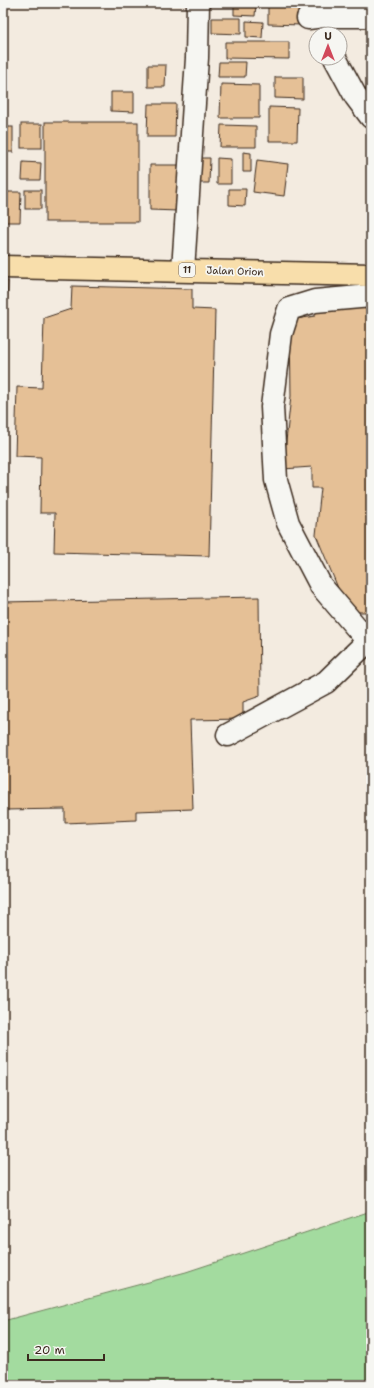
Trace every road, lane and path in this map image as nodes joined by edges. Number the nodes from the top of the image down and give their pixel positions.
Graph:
1 (198, 3) edge
2 (371, 16) edge
3 (318, 22) edge
4 (339, 66) edge
5 (371, 117) edge
6 (3, 267) edge
7 (183, 270) junction
8 (371, 275) edge
9 (371, 296) edge
10 (370, 641) edge
11 (228, 735) dead end

1 - 7 street
2 - 3 street
4 - 5 street
6 - 7 highway, Jalan Orion / 11
7 - 8 highway, Jalan Orion / 11
9 - 10 street
10 - 11 street

